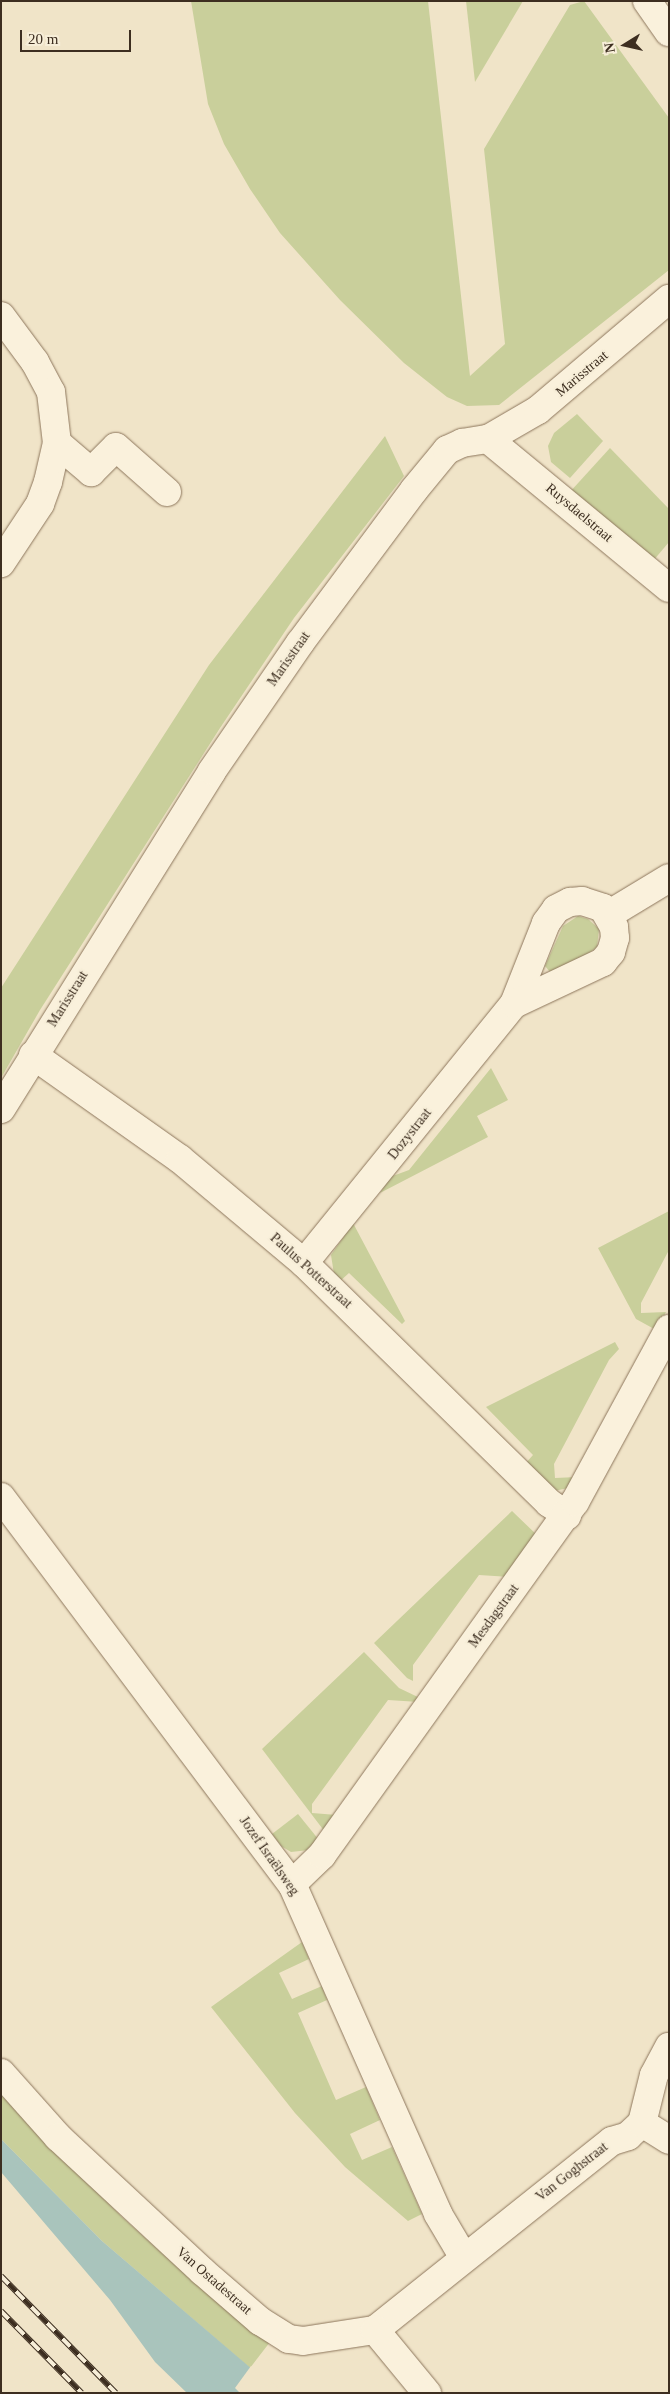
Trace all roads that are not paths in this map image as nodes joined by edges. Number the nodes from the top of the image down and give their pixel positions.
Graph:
1 (648, 1) edge
2 (669, 32) edge
3 (669, 299) edge
4 (1, 316) edge
5 (488, 439) junction
6 (56, 443) junction
7 (167, 492) dead end
8 (1, 563) edge
9 (669, 588) edge
10 (669, 878) edge
11 (608, 915) junction
12 (514, 1004) junction
13 (33, 1055) junction
14 (1, 1109) edge
15 (304, 1263) junction
16 (669, 1329) edge
17 (1, 1497) edge
18 (567, 1515) junction
19 (292, 1884) junction
20 (669, 2047) edge
21 (1, 2073) edge
22 (642, 2123) junction
23 (669, 2140) edge
24 (464, 2258) junction
25 (375, 2330) junction
26 (427, 2393) edge

1 - 2 street
3 - 5 street, Marisstraat
4 - 6 street
5 - 9 street, Ruysdaelstraat
5 - 13 street, Marisstraat
6 - 7 street
6 - 8 street
10 - 11 street
11 - 12 street, Dozystraat
11 - 12 street, Dozystraat
12 - 15 street, Dozystraat
13 - 14 street, Marisstraat
13 - 15 street, Paulus Potterstraat
15 - 18 street, Paulus Potterstraat
16 - 18 street, Mesdagstraat
17 - 19 street, Jozef Israëlsweg
18 - 19 street, Mesdagstraat
19 - 24 street, Jozef Israëlsweg
20 - 22 street
21 - 25 street, Van Ostadestraat
22 - 23 street
22 - 24 street, Van Goghstraat
24 - 25 street
25 - 26 street

